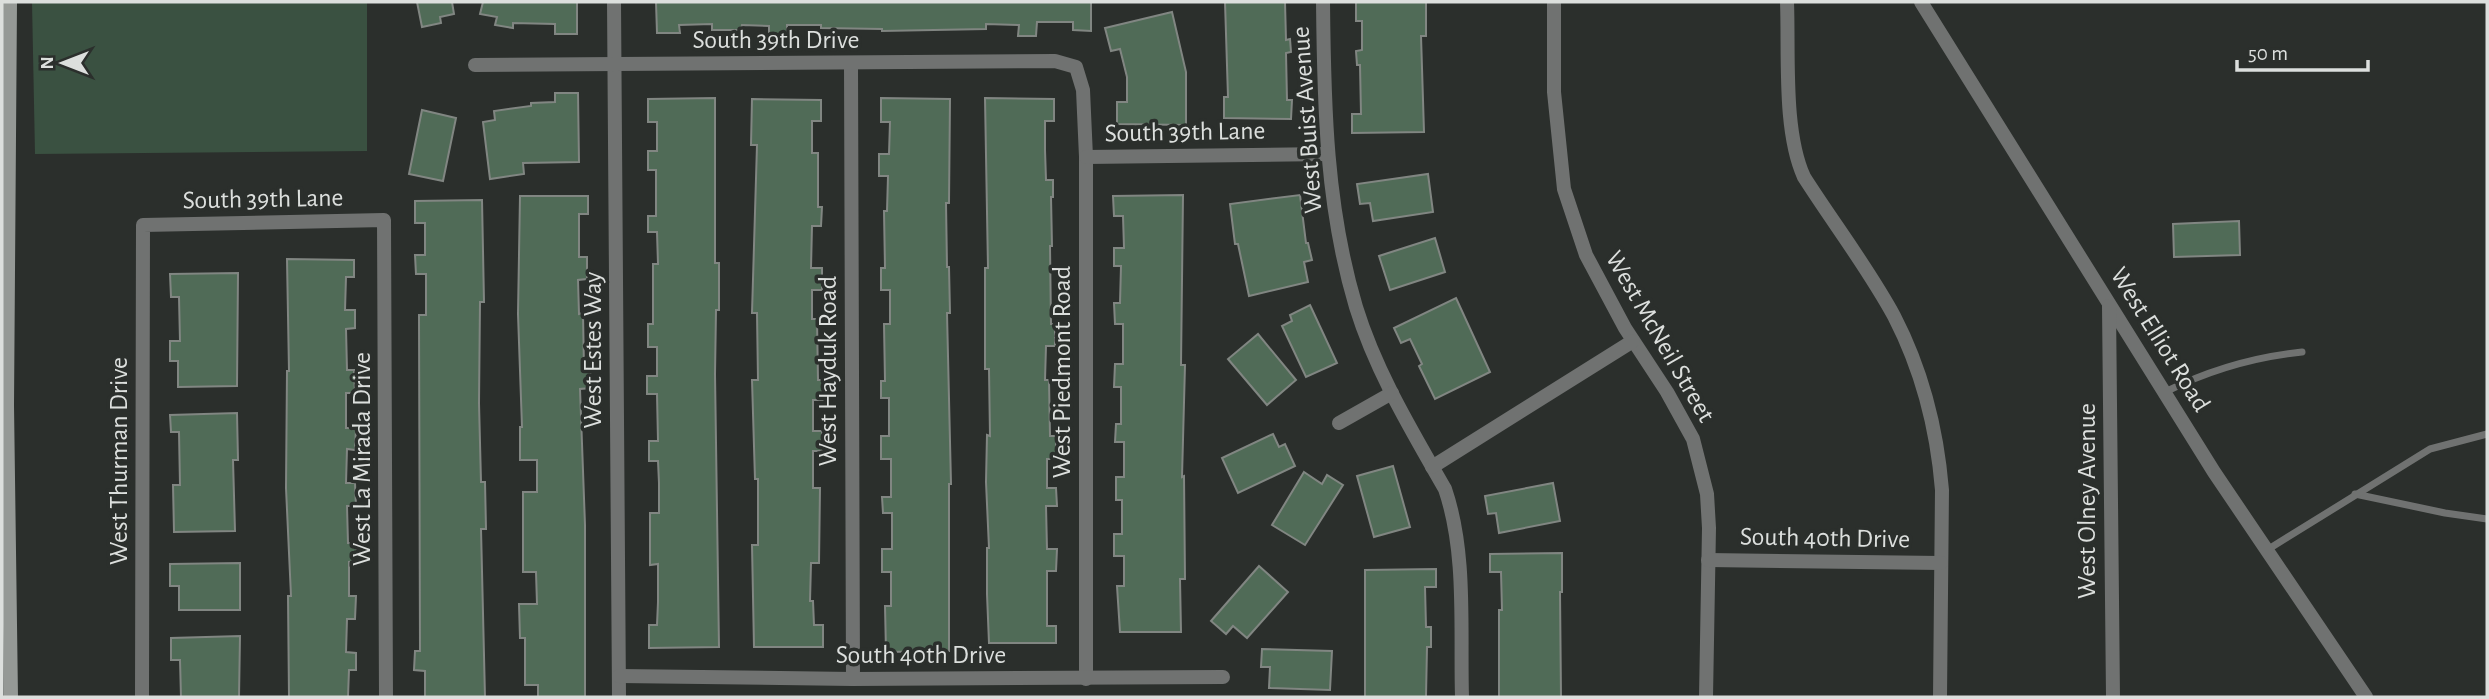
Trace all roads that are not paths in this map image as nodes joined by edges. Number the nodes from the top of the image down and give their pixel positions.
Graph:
1 (10, 2) edge
2 (614, 2) edge
3 (1323, 2) edge
4 (1554, 2) edge
5 (1787, 2) edge
6 (1921, 2) edge
7 (614, 63) junction
8 (850, 64) junction
9 (475, 65) dead end
10 (1076, 67) joint
11 (1327, 154) junction
12 (1086, 157) junction
13 (384, 220) joint
14 (143, 225) joint
15 (2109, 305) junction
16 (1633, 341) junction
17 (2302, 352) dead end
18 (1392, 393) junction
19 (2165, 393) junction
20 (1339, 423) dead end
21 (2487, 434) edge
22 (1433, 467) junction
23 (2354, 494) junction
24 (2487, 519) edge
25 (2267, 550) junction
26 (1708, 561) junction
27 (5, 563) edge
28 (1941, 563) junction
29 (619, 676) junction
30 (1223, 677) dead end
31 (853, 679) junction
32 (1086, 679) junction
33 (11, 697) edge
34 (142, 697) edge
35 (386, 697) edge
36 (619, 697) edge
37 (1462, 697) edge
38 (1706, 697) edge
39 (1940, 697) edge
40 (2113, 697) edge
41 (2366, 697) edge

1 - 27 main road
2 - 7 street, West Estes Way
3 - 11 street, West Buist Avenue
4 - 16 street, West McNeil Street
5 - 28 street
6 - 15 street, West Elliot Road
7 - 8 street, South 39th Drive
7 - 9 street, South 39th Drive
7 - 29 street, West Estes Way
8 - 10 street, South 39th Drive
8 - 31 street, West Hayduk Road
10 - 12 street, West Piedmont Road
11 - 12 street, South 39th Lane
11 - 18 street, West Buist Avenue
12 - 32 street, West Piedmont Road
13 - 14 street, South 39th Lane
13 - 35 street, West La Mirada Drive
14 - 34 street, West Thurman Drive
15 - 19 street, West Elliot Road
15 - 40 street, West Olney Avenue
16 - 22 street
16 - 26 street, West McNeil Street
17 - 19 lane
18 - 20 street
18 - 22 street, West Buist Avenue
19 - 25 street, West Elliot Road
21 - 23 lane
22 - 37 street, West Buist Avenue
23 - 24 lane
23 - 25 lane
25 - 41 street, West Elliot Road
26 - 28 street, South 40th Drive
26 - 38 street, West McNeil Street
27 - 33 main road
28 - 39 street
29 - 31 street, South 40th Drive
29 - 36 street, West Estes Way
30 - 32 street, South 40th Drive
31 - 32 street, South 40th Drive

